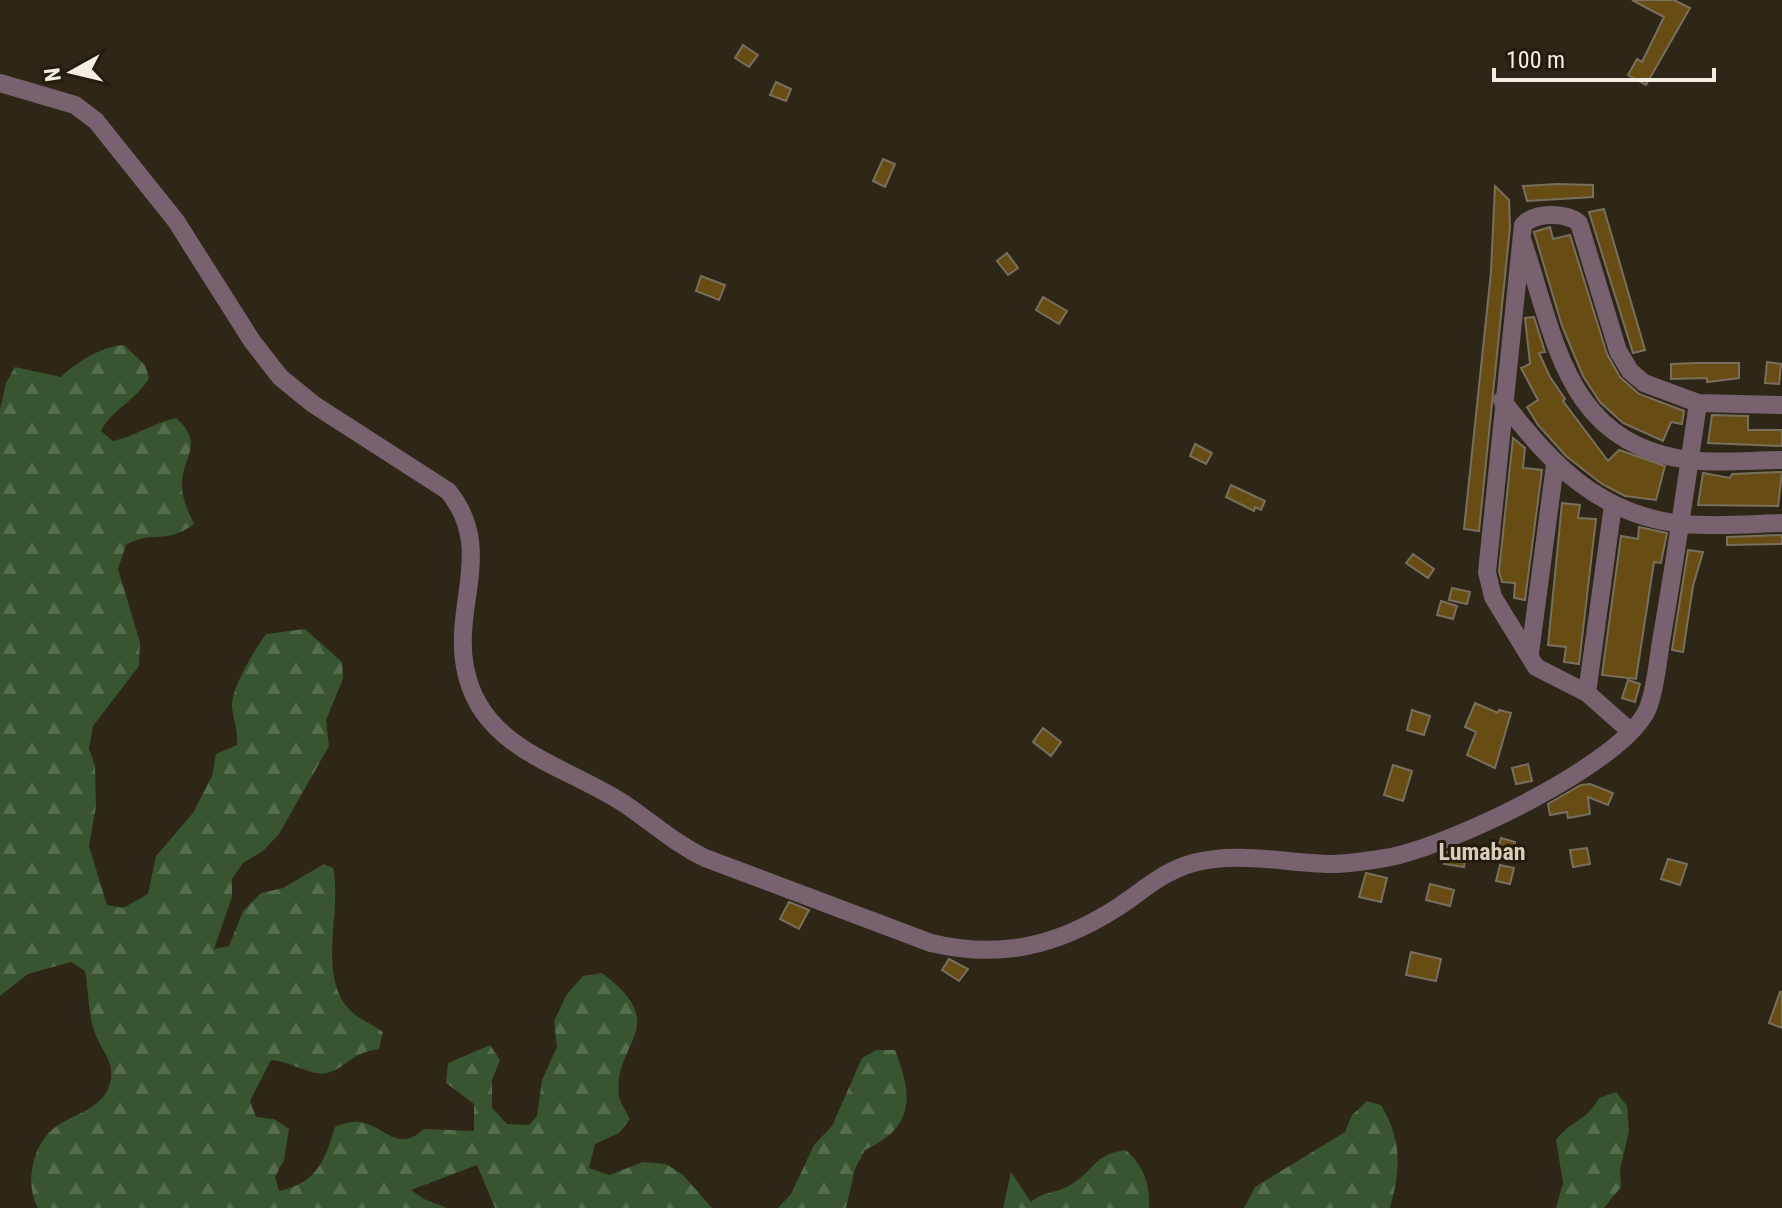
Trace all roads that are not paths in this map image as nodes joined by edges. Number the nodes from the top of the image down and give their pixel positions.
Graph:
1 (0, 83) edge
2 (1521, 235) junction
3 (1502, 400) junction
4 (1698, 403) junction
5 (1782, 405) edge
6 (1782, 460) edge
7 (1690, 461) junction
8 (1555, 465) junction
9 (1613, 505) junction
10 (1782, 523) edge
11 (1682, 524) junction
12 (1530, 653) junction
13 (1587, 693) junction
14 (1630, 731) junction

1 - 14 street
2 - 3 street
2 - 4 street
2 - 7 street
3 - 8 street
3 - 12 street
4 - 5 street
4 - 7 street
6 - 7 street
7 - 11 street
8 - 9 street
8 - 12 street
9 - 11 street
9 - 13 street
10 - 11 street
11 - 14 street
12 - 13 street
13 - 14 street

